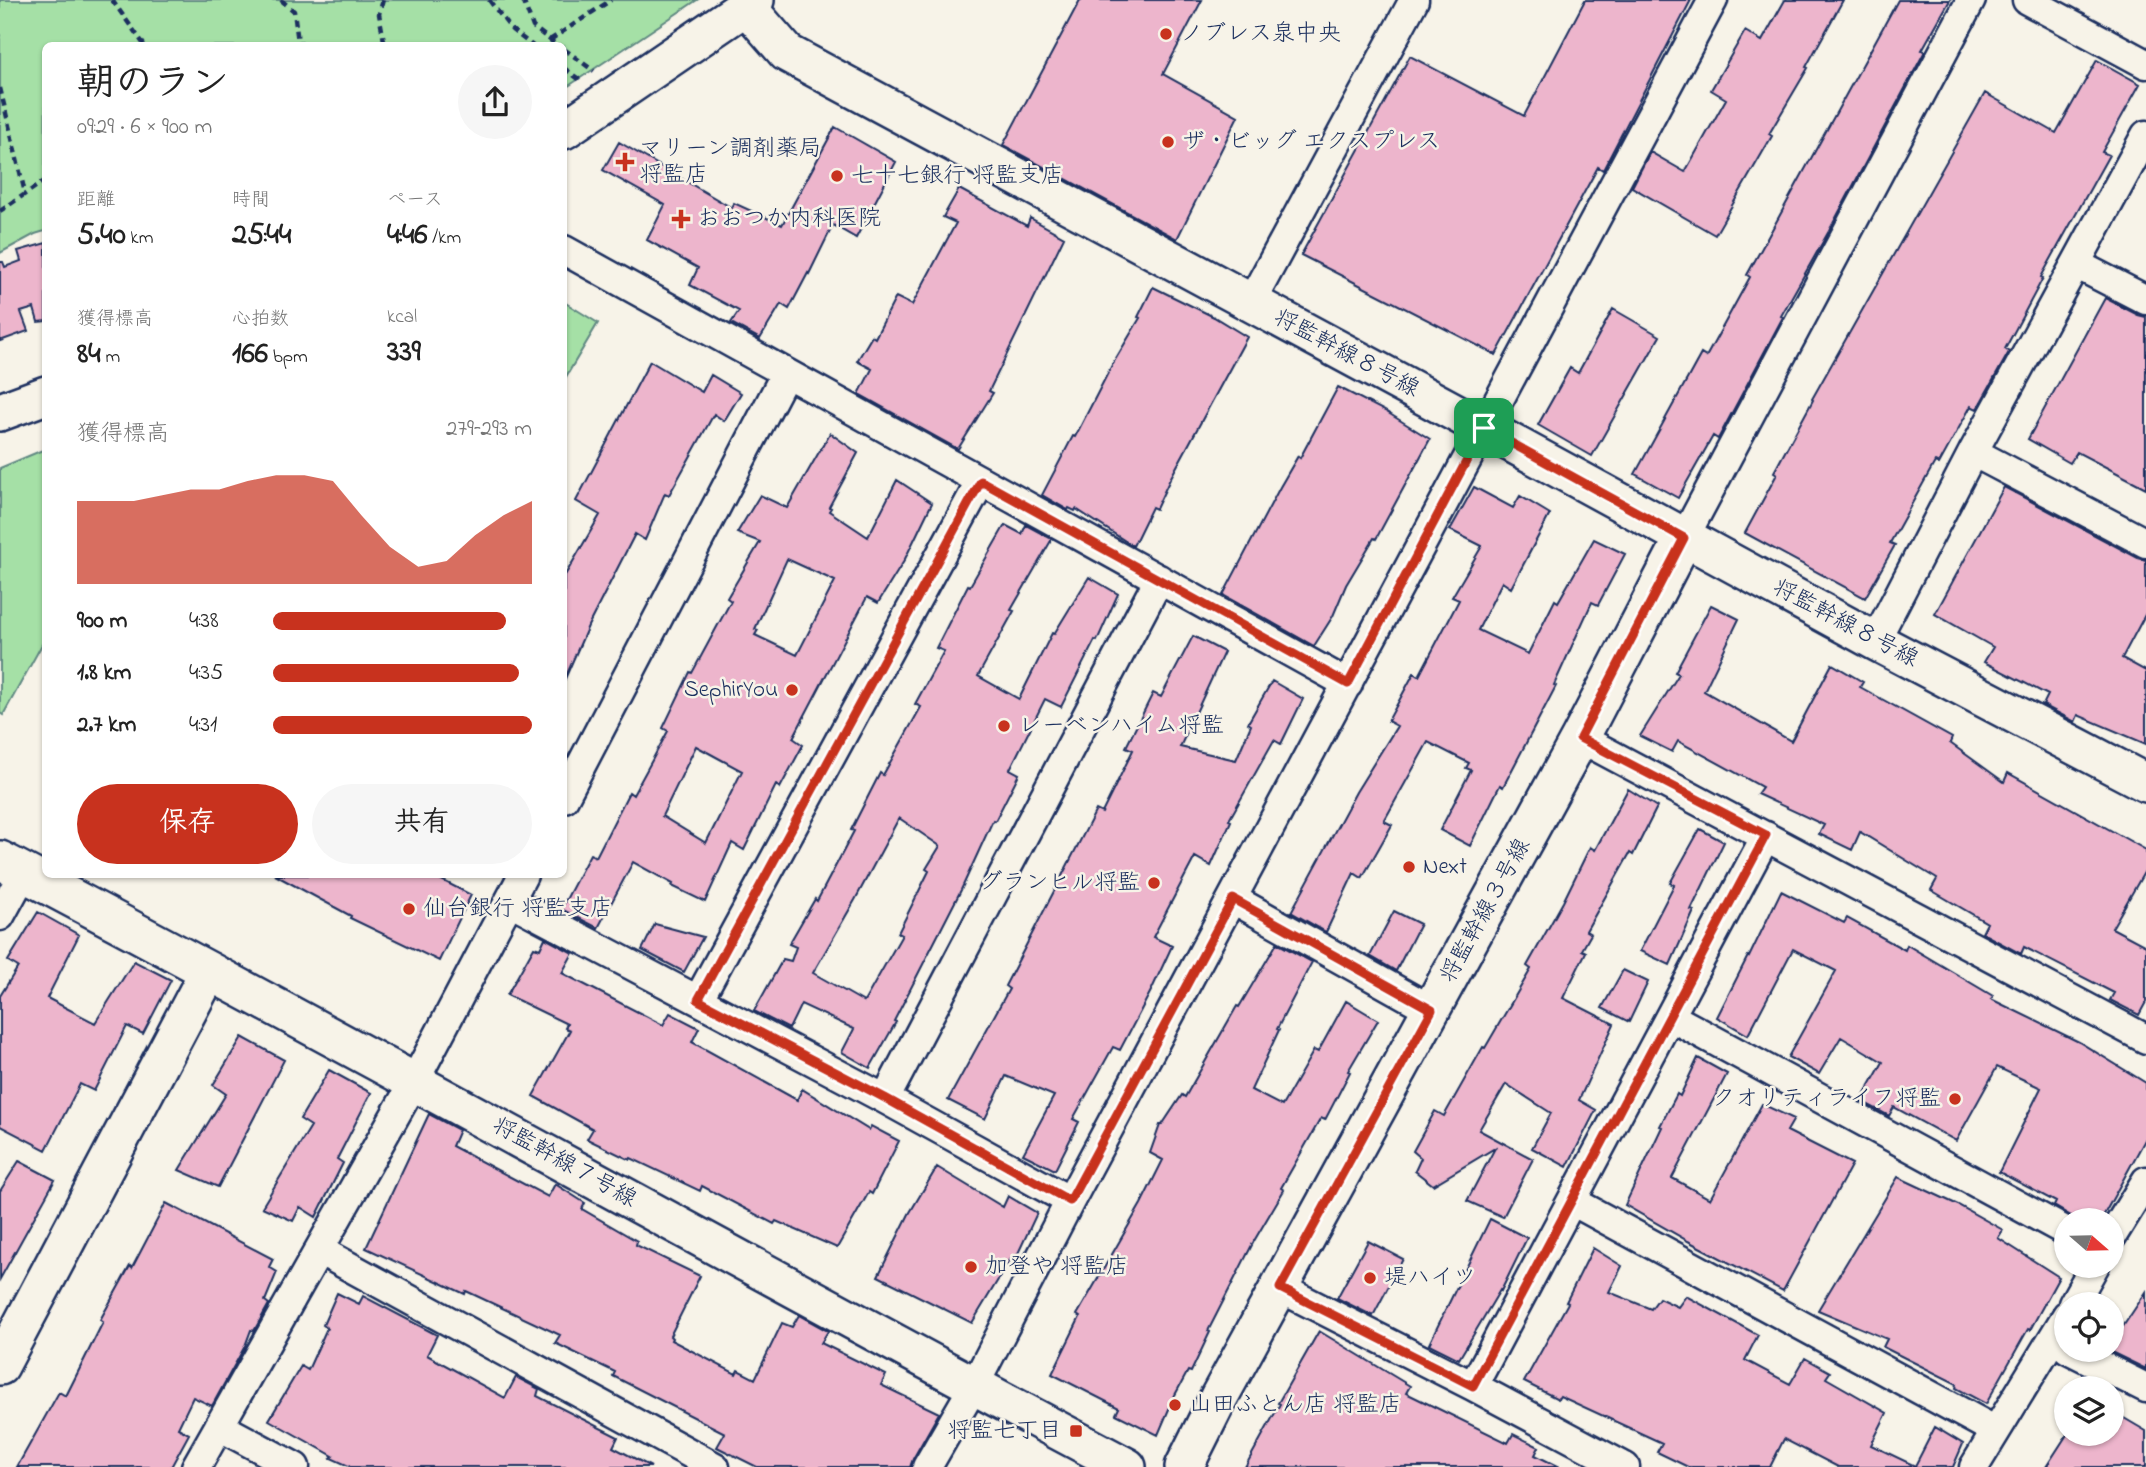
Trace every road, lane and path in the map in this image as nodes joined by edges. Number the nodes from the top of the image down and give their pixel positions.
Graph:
1 (112, 0) edge
2 (281, 0) edge
3 (383, 0) edge
4 (489, 0) edge
5 (523, 0) edge
6 (611, 0) edge
7 (1415, 0) edge
8 (1713, 0) edge
9 (1971, 0) edge
10 (2027, 0) edge
11 (751, 3) edge
12 (550, 40) junction
13 (142, 42) edge
14 (298, 42) edge
15 (383, 42) edge
16 (528, 42) edge
17 (553, 42) edge
18 (2146, 64) edge
19 (0, 88) edge
20 (567, 128) edge
21 (2146, 135) edge
22 (42, 182) edge
23 (25, 193) junction
24 (0, 211) edge
25 (567, 252) edge
26 (2076, 264) junction
27 (2146, 300) edge
28 (1251, 302) junction
29 (786, 373) junction
30 (42, 397) edge
31 (0, 412) edge
32 (1484, 428) junction
33 (1973, 452) junction
34 (981, 481) junction
35 (1684, 538) junction
36 (2146, 543) edge
37 (1159, 579) junction
38 (1875, 641) junction
39 (1348, 684) junction
40 (1580, 738) junction
41 (2146, 783) edge
42 (567, 792) edge
43 (1766, 835) junction
44 (12, 866) edge
45 (522, 878) edge
46 (1233, 899) junction
47 (510, 901) junction
48 (0, 916) edge
49 (209, 971) junction
50 (698, 1000) junction
51 (1432, 1010) junction
52 (1671, 1017) junction
53 (2146, 1039) edge
54 (414, 1082) junction
55 (885, 1098) junction
56 (2146, 1181) edge
57 (1070, 1201) junction
58 (1572, 1201) junction
59 (2124, 1217) edge
60 (2054, 1225) edge
61 (319, 1250) junction
62 (1280, 1288) junction
63 (2054, 1356) edge
64 (2094, 1362) edge
65 (0, 1366) edge
66 (1473, 1386) junction
67 (974, 1387) junction
68 (2146, 1388) edge
69 (219, 1426) junction
70 (1996, 1431) junction
71 (196, 1467) edge
72 (295, 1467) edge
73 (715, 1467) edge
74 (927, 1467) edge
75 (1127, 1467) edge
76 (1184, 1467) edge
77 (1625, 1467) edge
78 (1974, 1467) edge

1 - 13 path
2 - 14 path
3 - 15 path
4 - 16 path
5 - 12 path
6 - 12 path
7 - 28 street
8 - 32 street
9 - 35 street
10 - 18 street
11 - 20 street
11 - 28 street, 将監幹線８号線
12 - 17 path
19 - 23 path
21 - 26 street
22 - 23 path
23 - 24 path
25 - 29 street
26 - 27 street
26 - 33 street
28 - 32 street, 将監幹線８号線
29 - 34 street
29 - 42 street
30 - 31 street
32 - 35 street, 将監幹線８号線
32 - 39 street
33 - 36 street
33 - 38 street
34 - 37 street
34 - 50 street
35 - 38 street, 将監幹線８号線
35 - 40 street, 将監幹線３号線
37 - 39 street
37 - 55 street
38 - 41 street, 将監幹線８号線
39 - 46 street
40 - 43 street
40 - 51 street, 将監幹線３号線
43 - 52 street
43 - 53 street
44 - 48 street
44 - 49 street, 将監幹線７号線
45 - 47 street
46 - 51 street
46 - 57 street
47 - 50 street
47 - 54 street
49 - 54 street, 将監幹線７号線
49 - 65 street
50 - 55 street
51 - 62 street, 将監幹線３号線
52 - 58 street
52 - 60 street
54 - 61 street
54 - 67 street, 将監幹線７号線
55 - 57 street
56 - 59 street
57 - 67 street
58 - 66 street
58 - 70 street
61 - 69 street
61 - 73 street
62 - 66 street
62 - 76 street, 将監幹線３号線
63 - 70 street
64 - 68 street
66 - 77 street
67 - 74 street
67 - 75 street, 将監幹線７号線
69 - 71 street
69 - 72 street
70 - 78 street

